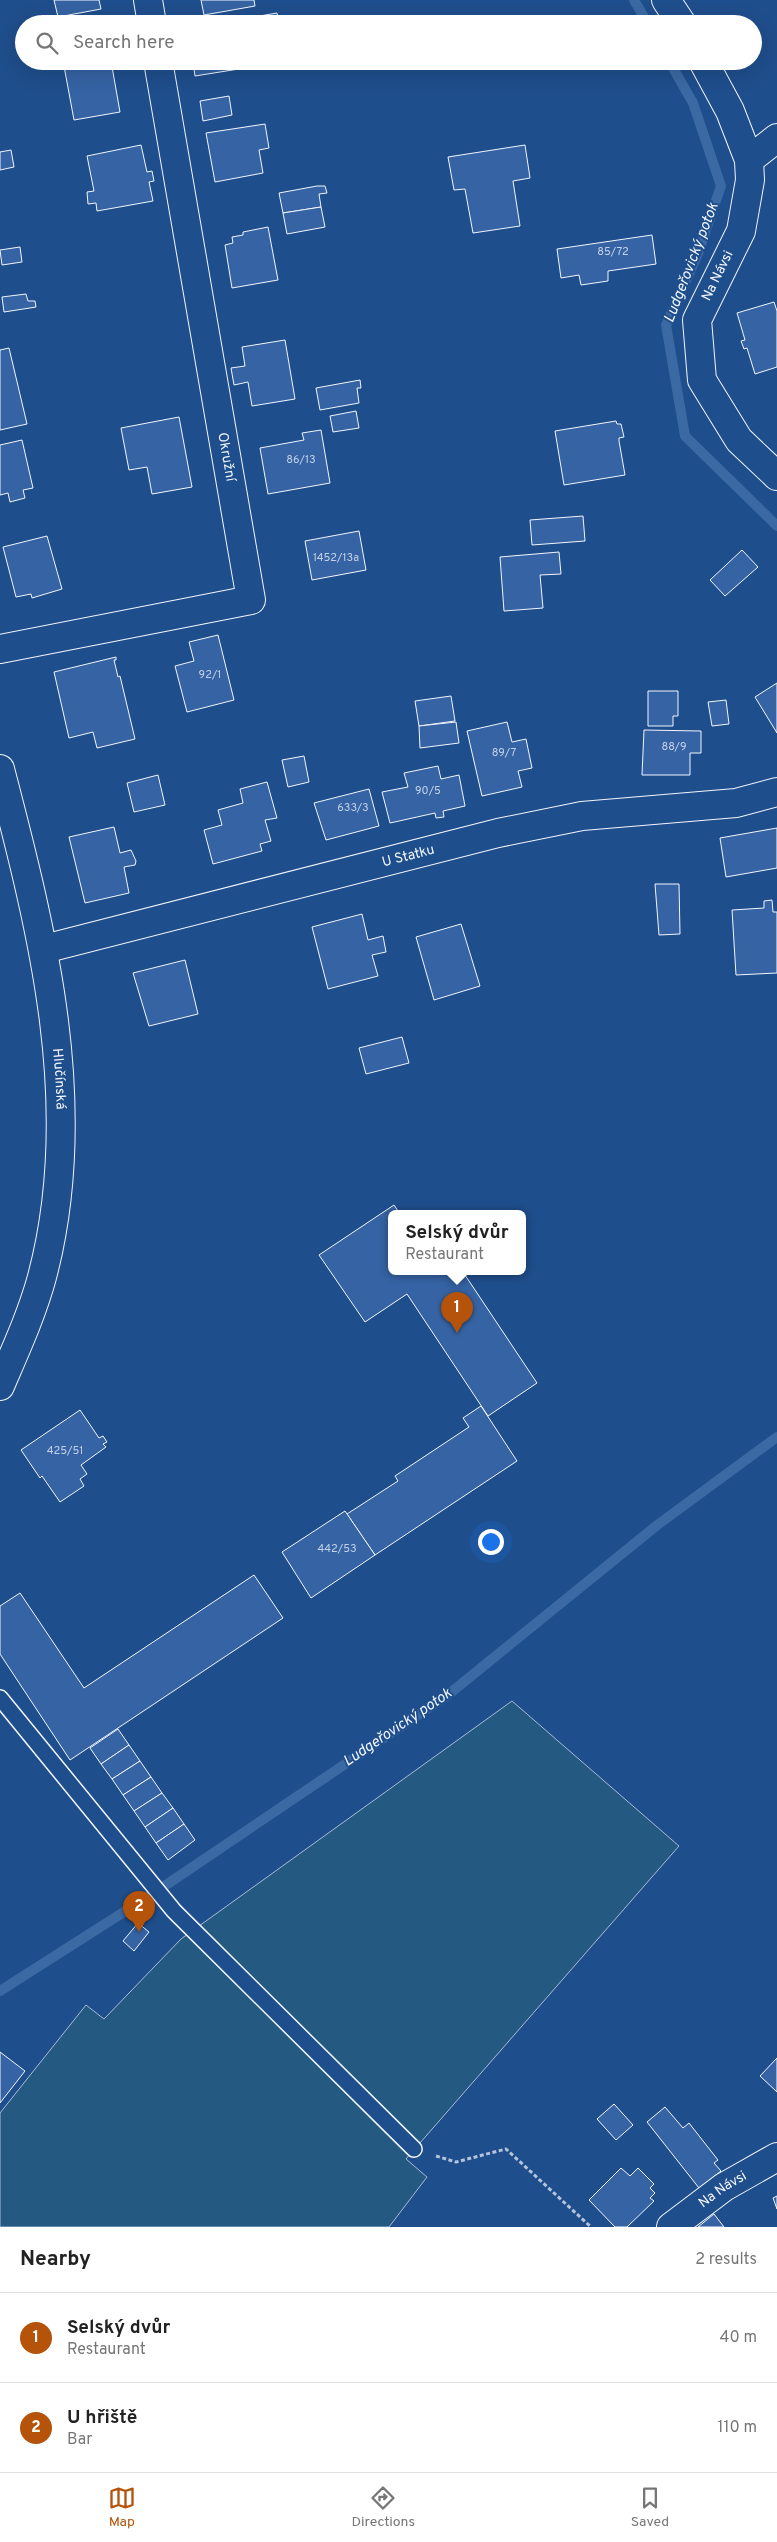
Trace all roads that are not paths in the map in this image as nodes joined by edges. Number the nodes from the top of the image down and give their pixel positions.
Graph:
1 (148, 0) edge
2 (666, 0) edge
3 (150, 15) edge
4 (676, 15) edge
5 (160, 70) edge
6 (708, 70) edge
7 (777, 138) edge
8 (749, 160) junction
9 (777, 476) edge
10 (0, 649) edge
11 (0, 769) edge
12 (777, 792) edge
13 (44, 949) junction
14 (0, 1386) edge
15 (0, 1698) edge
16 (414, 2149) road end
17 (777, 2157) edge
18 (671, 2227) edge

1 - 3 street
2 - 4 street
5 - 10 street, Okružní
6 - 8 street, Na Návsi
7 - 8 street
8 - 9 street, Na Návsi
11 - 13 street, Hlučínská
12 - 13 street, U Statku
13 - 14 street, Hlučínská
15 - 16 lane
17 - 18 street, Na Návsi

